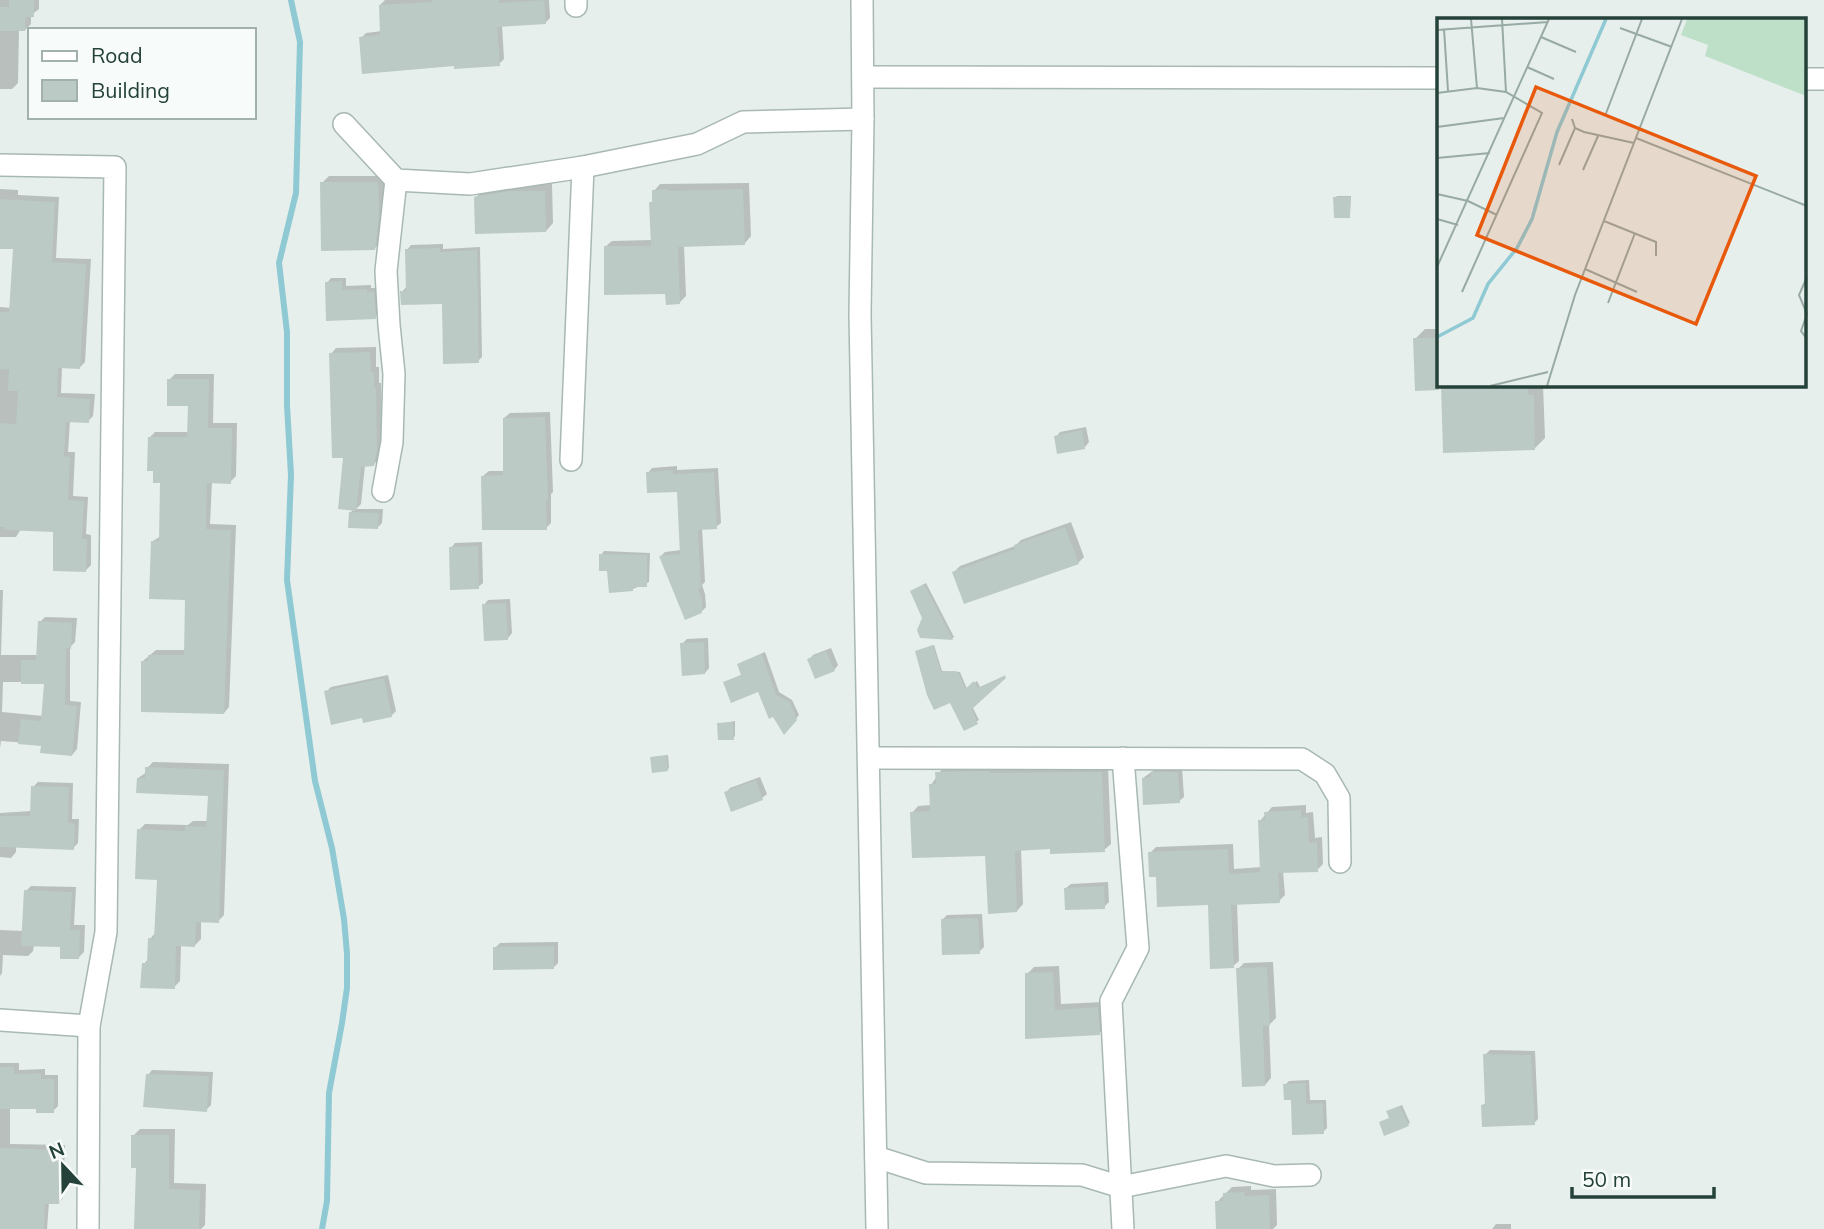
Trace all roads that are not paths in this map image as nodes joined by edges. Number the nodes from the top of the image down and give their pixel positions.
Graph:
1 (862, 0) edge
2 (863, 77) junction
3 (1437, 78) edge
4 (1806, 79) edge
5 (1824, 79) edge
6 (863, 119) junction
7 (344, 124) dead end
8 (0, 165) edge
9 (583, 167) junction
10 (396, 180) junction
11 (571, 460) dead end
12 (383, 491) dead end
13 (869, 758) junction
14 (1123, 758) junction
15 (1340, 862) dead end
16 (0, 1020) edge
17 (89, 1026) junction
18 (876, 1157) junction
19 (1310, 1175) dead end
20 (1121, 1187) junction
21 (88, 1229) edge
22 (877, 1229) edge
23 (1124, 1229) edge

1 - 2 street
2 - 3 street
2 - 6 street
4 - 5 street
6 - 9 street
6 - 13 street
7 - 10 street
8 - 17 street
9 - 10 street
9 - 11 street
10 - 12 street
13 - 14 street
13 - 18 street
14 - 15 street
14 - 20 street
16 - 17 street
17 - 21 street
18 - 20 street
18 - 22 street
19 - 20 street
20 - 23 street

